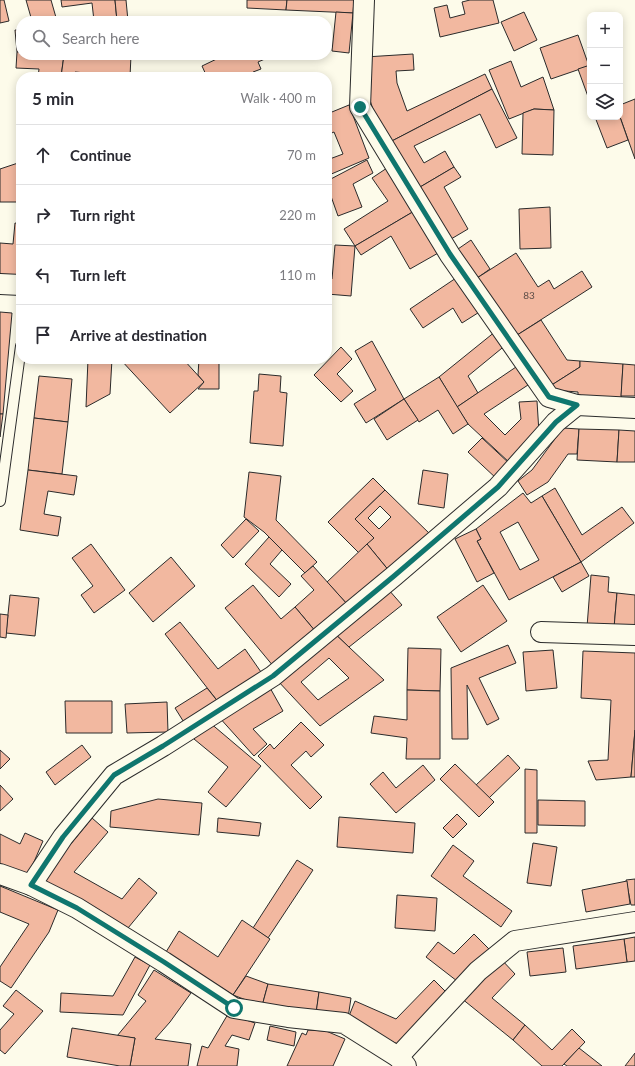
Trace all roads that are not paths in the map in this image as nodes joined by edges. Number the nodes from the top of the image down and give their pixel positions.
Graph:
1 (364, 0) edge
2 (0, 284) edge
3 (16, 285) edge
4 (19, 364) edge
5 (577, 405) junction
6 (635, 408) edge
7 (0, 501) edge
8 (541, 632) dead end
9 (635, 636) edge
10 (0, 874) edge
11 (31, 885) junction
12 (635, 922) edge
13 (402, 1062) edge

1 - 5 street
2 - 3 street
4 - 7 lane
5 - 6 street
5 - 11 street
8 - 9 street
10 - 11 street
11 - 13 street
12 - 13 street

